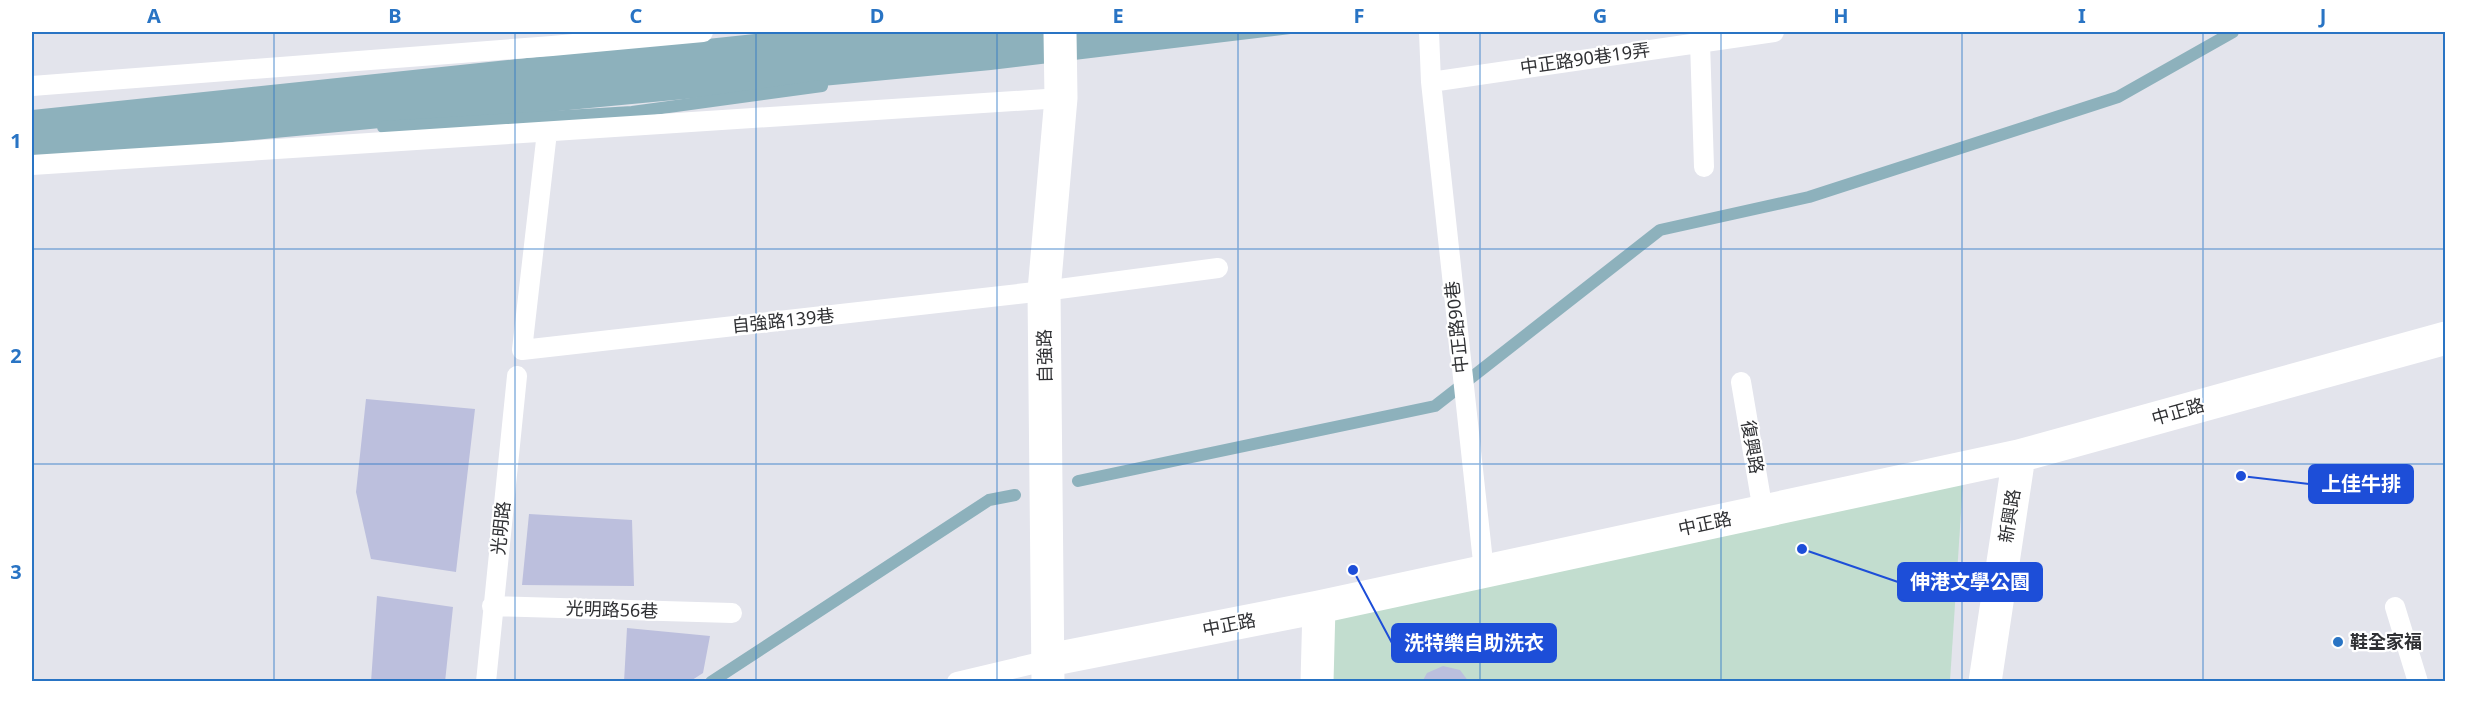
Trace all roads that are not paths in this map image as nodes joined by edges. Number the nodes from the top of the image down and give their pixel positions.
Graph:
1 (703, 32) edge
2 (1060, 32) edge
3 (1429, 32) edge
4 (1774, 32) edge
5 (553, 39) edge
6 (1700, 42) junction
7 (1431, 82) junction
8 (32, 86) edge
9 (1061, 98) junction
10 (547, 132) junction
11 (32, 165) edge
12 (1704, 167) dead end
13 (1218, 268) dead end
14 (1044, 291) junction
15 (2445, 338) edge
16 (517, 376) dead end
17 (1741, 382) dead end
18 (2019, 456) junction
19 (1763, 511) junction
20 (1484, 571) junction
21 (492, 606) junction
22 (1319, 607) junction
23 (2395, 607) dead end
24 (732, 613) dead end
25 (1048, 671) edge
26 (486, 681) edge
27 (957, 681) edge
28 (1317, 681) edge
29 (1984, 681) edge
30 (2418, 681) edge

1 - 5 lane
2 - 9 street, 自強路
3 - 7 lane, 中正路90巷
4 - 6 lane, 中正路90巷19弄
5 - 8 lane
6 - 7 lane, 中正路90巷19弄
6 - 12 lane
7 - 20 lane, 中正路90巷
9 - 10 lane
9 - 14 street, 自強路
10 - 11 lane
10 - 14 lane, 自強路139巷
13 - 14 lane, 自強路139巷
14 - 25 street, 自強路
15 - 18 street, 中正路
16 - 21 lane, 光明路
17 - 19 lane, 復興路
18 - 19 street, 中正路
18 - 29 street, 新興路
19 - 20 street, 中正路
20 - 22 street, 中正路
21 - 24 lane, 光明路56巷
21 - 26 lane, 光明路
22 - 25 street, 中正路
22 - 28 street
23 - 30 lane
25 - 27 lane, 中正路

